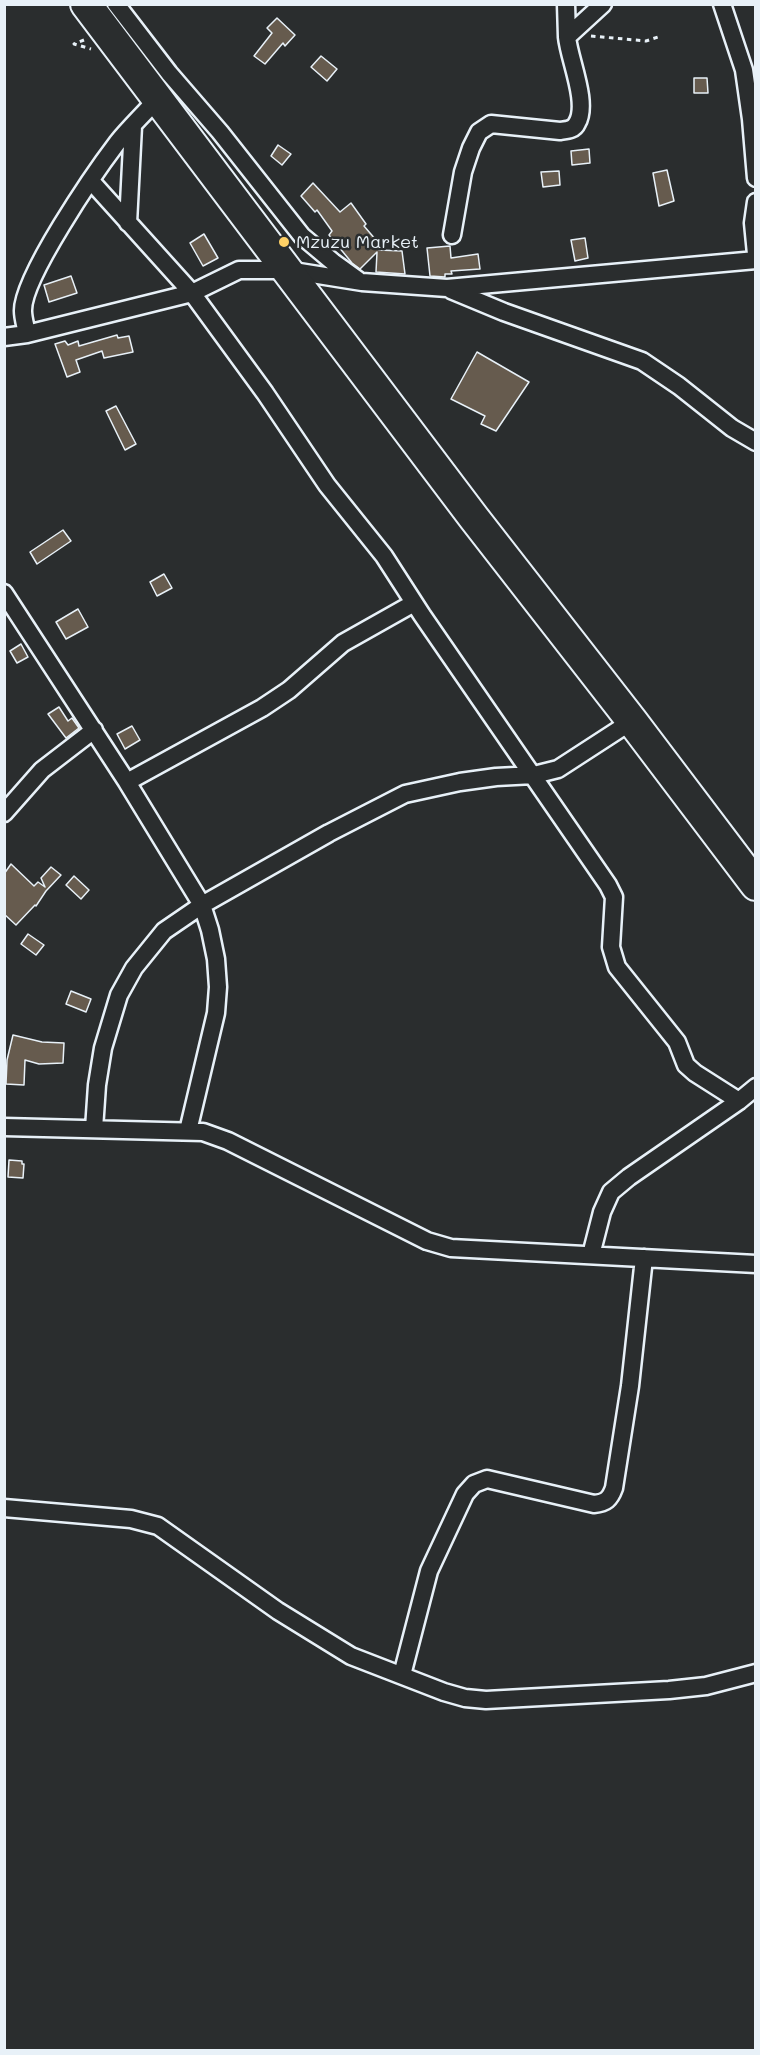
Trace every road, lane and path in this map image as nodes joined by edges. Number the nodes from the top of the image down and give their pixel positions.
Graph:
1 (86, 4) edge
2 (116, 4) edge
3 (566, 4) edge
4 (603, 4) edge
5 (722, 4) edge
6 (571, 34) junction
7 (661, 36) dead end
8 (157, 99) junction
9 (133, 126) junction
10 (756, 178) edge
11 (91, 181) junction
12 (756, 202) edge
13 (128, 223) junction
14 (452, 235) dead end
15 (756, 254) edge
16 (756, 260) edge
17 (287, 270) junction
18 (362, 282) junction
19 (447, 288) junction
20 (192, 293) junction
21 (27, 334) junction
22 (4, 338) edge
23 (756, 442) edge
24 (4, 593) edge
25 (414, 603) junction
26 (632, 722) junction
27 (94, 730) junction
28 (534, 775) junction
29 (127, 782) junction
30 (4, 813) edge
31 (756, 885) edge
32 (202, 905) junction
33 (756, 1087) edge
34 (739, 1101) junction
35 (4, 1127) edge
36 (94, 1129) junction
37 (188, 1131) junction
38 (591, 1255) junction
39 (644, 1258) junction
40 (756, 1263) edge
41 (4, 1508) edge
42 (756, 1673) edge
43 (402, 1675) junction

1 - 8 highway
2 - 18 street
3 - 6 street
4 - 6 street
5 - 10 street
6 - 7 path
6 - 14 street
8 - 9 street
8 - 17 highway
9 - 11 street
9 - 13 street
11 - 13 street
11 - 21 street
12 - 15 street
13 - 20 street
16 - 19 street
17 - 18 street
17 - 20 street
17 - 26 highway
18 - 19 street
19 - 23 street
20 - 21 street
20 - 25 street
21 - 22 street
24 - 27 street
25 - 28 street
25 - 29 street
26 - 28 street
26 - 31 highway
27 - 29 street
27 - 30 street
28 - 32 street
28 - 34 street
29 - 32 street
32 - 36 street
32 - 37 street
33 - 34 street
34 - 38 street
35 - 36 street
36 - 37 street
37 - 38 street
38 - 39 street
39 - 40 street
39 - 43 street
41 - 43 street
42 - 43 street

